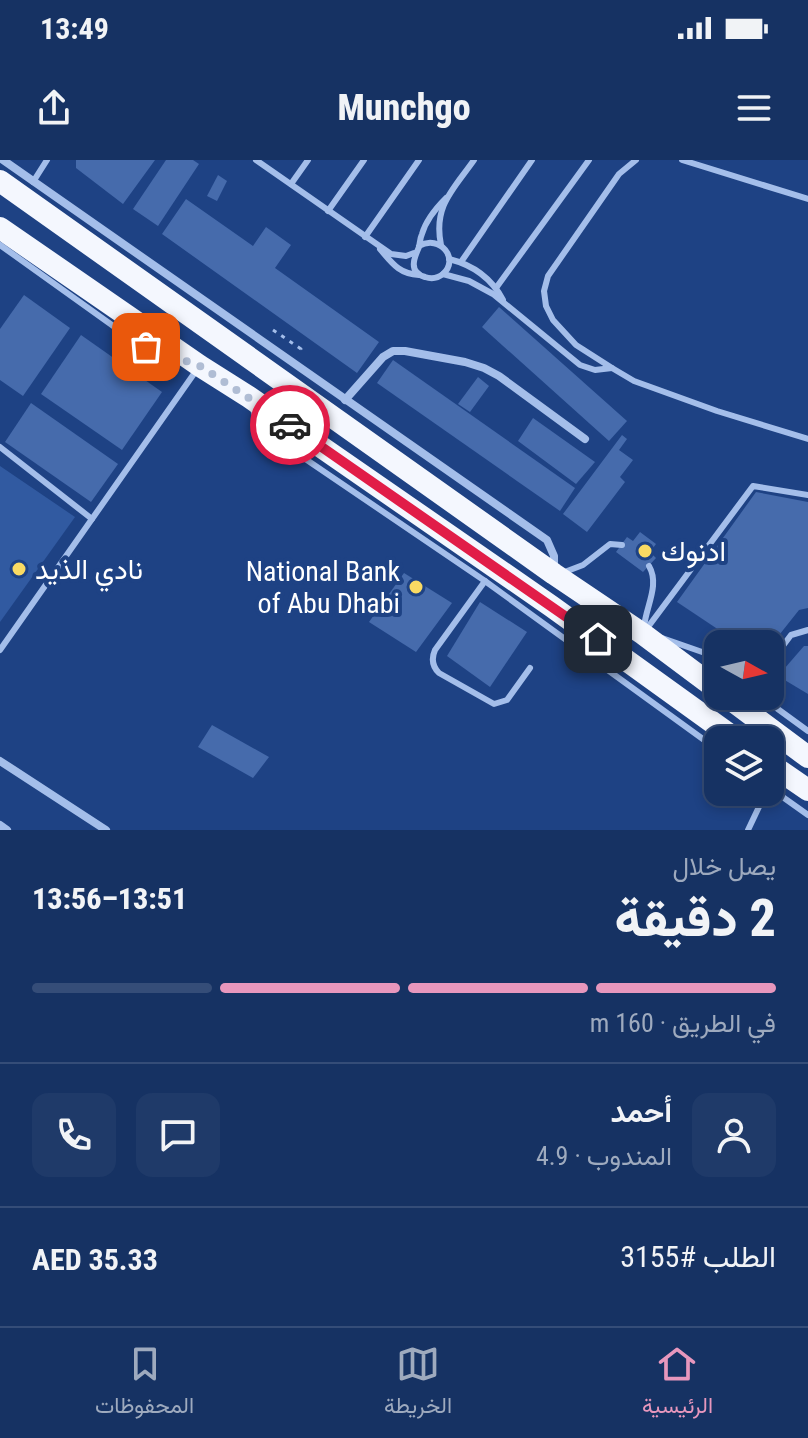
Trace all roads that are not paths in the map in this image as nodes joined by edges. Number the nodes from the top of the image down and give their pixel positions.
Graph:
1 (3, 160) edge
2 (47, 160) edge
3 (256, 160) edge
4 (308, 160) edge
5 (364, 160) edge
6 (419, 160) edge
7 (474, 160) edge
8 (532, 160) edge
9 (589, 160) edge
10 (636, 160) edge
11 (682, 160) edge
12 (0, 181) edge
13 (33, 182) junction
14 (291, 184) junction
15 (446, 198) junction
16 (808, 199) edge
17 (328, 211) junction
18 (0, 228) edge
19 (365, 237) junction
20 (375, 244) junction
21 (0, 245) edge
22 (441, 245) junction
23 (419, 246) junction
24 (414, 253) junction
25 (449, 259) junction
26 (461, 262) junction
27 (443, 274) junction
28 (420, 275) junction
29 (496, 288) junction
30 (504, 303) junction
31 (200, 366) junction
32 (612, 368) junction
33 (249, 397) junction
34 (345, 400) junction
35 (585, 439) dead end
36 (808, 439) edge
37 (0, 447) edge
38 (808, 495) edge
39 (92, 519) junction
40 (622, 545) dead end
41 (649, 566) dead end
42 (554, 574) junction
43 (485, 581) junction
44 (808, 630) edge
45 (643, 634) junction
46 (784, 644) edge
47 (0, 650) edge
48 (704, 653) edge
49 (530, 668) dead end
50 (704, 680) edge
51 (745, 710) edge
52 (779, 710) edge
53 (718, 726) edge
54 (808, 731) edge
55 (704, 740) edge
56 (808, 757) edge
57 (0, 761) edge
58 (784, 774) edge
59 (808, 790) edge
60 (784, 798) edge
61 (759, 806) edge
62 (808, 815) edge
63 (0, 825) edge
64 (7, 830) edge
65 (106, 830) edge
66 (748, 830) edge

1 - 13 street
2 - 13 lane
3 - 14 lane
4 - 14 lane
5 - 17 lane
6 - 19 lane
7 - 15 lane
8 - 26 lane
9 - 29 lane
10 - 32 lane
11 - 16 lane
12 - 42 highway
13 - 34 street
14 - 17 lane
15 - 22 lane
15 - 23 lane
17 - 19 lane
18 - 31 highway
19 - 20 lane
20 - 24 lane
20 - 28 lane
21 - 31 lane
22 - 23 lane
22 - 25 lane
23 - 24 lane
24 - 28 lane
25 - 26 lane
25 - 27 lane
26 - 29 lane
27 - 28 lane
27 - 30 lane
29 - 30 lane
30 - 32 lane
31 - 33 highway
31 - 39 lane
32 - 36 lane
33 - 43 lane
33 - 53 highway
34 - 35 street
34 - 42 street
37 - 39 lane
38 - 45 lane
39 - 47 lane
40 - 42 lane
41 - 45 lane
42 - 45 highway
43 - 49 lane
43 - 55 lane
44 - 46 lane
45 - 48 lane
45 - 50 highway
51 - 56 highway
52 - 54 lane
57 - 65 street
58 - 59 highway
60 - 62 lane
61 - 66 lane
63 - 64 street

